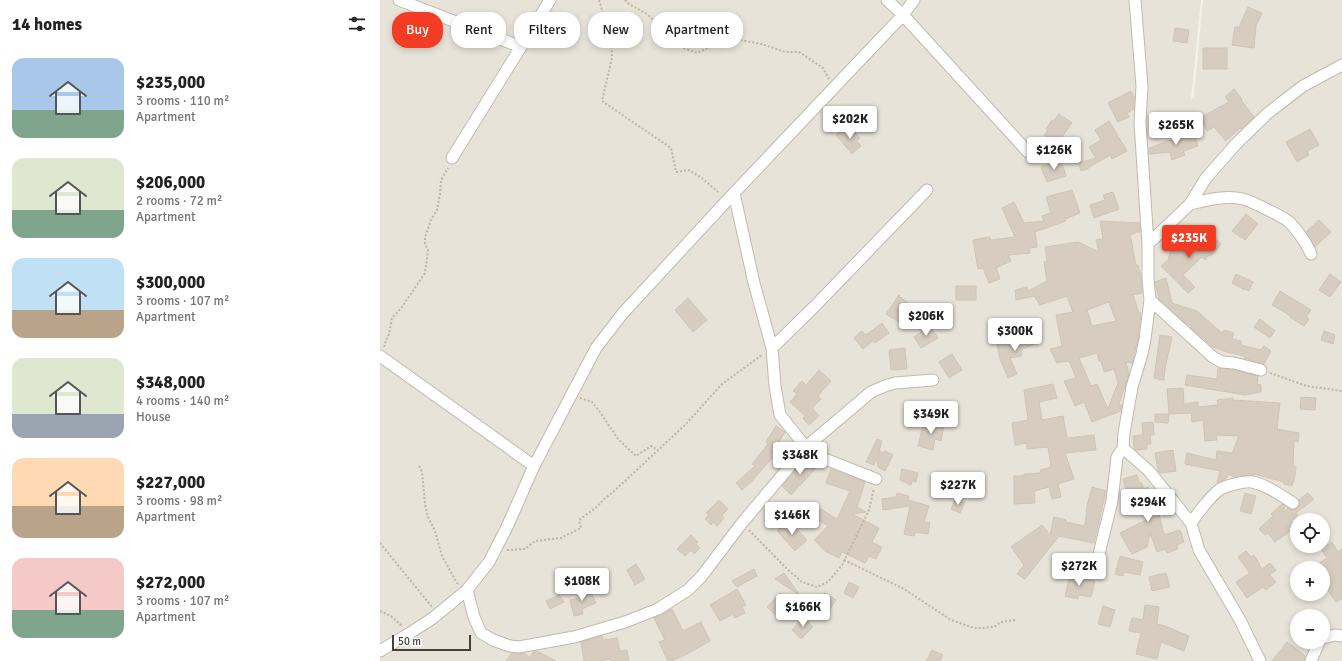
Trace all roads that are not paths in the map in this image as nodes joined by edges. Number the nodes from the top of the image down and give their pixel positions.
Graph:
1 (399, 0) edge
2 (550, 0) edge
3 (887, 0) edge
4 (914, 0) edge
5 (1135, 0) edge
6 (543, 12) edge
7 (903, 15) junction
8 (514, 44) edge
9 (520, 48) edge
10 (1342, 65) edge
11 (1028, 152) dead end
12 (452, 158) road end
13 (926, 190) dead end
14 (734, 193) junction
15 (1190, 204) junction
16 (1148, 244) junction
17 (1311, 254) dead end
18 (1150, 300) junction
19 (772, 348) junction
20 (381, 360) edge
21 (1261, 370) road end
22 (933, 380) dead end
23 (806, 447) junction
24 (1123, 448) junction
25 (534, 466) junction
26 (876, 479) road end
27 (1293, 503) dead end
28 (1191, 523) junction
29 (1097, 562) dead end
30 (467, 590) junction
31 (1330, 636) edge
32 (1342, 636) edge
33 (1316, 649) edge
34 (380, 651) edge
35 (1260, 661) edge
36 (1311, 661) edge

1 - 8 street
2 - 6 street
3 - 7 street
4 - 7 street
5 - 16 street
7 - 11 street
7 - 14 street
9 - 12 street
10 - 15 street
13 - 19 street
14 - 19 street
14 - 25 street
15 - 16 street
15 - 17 street
16 - 18 street
18 - 21 street
18 - 24 street
19 - 23 street
20 - 25 street
22 - 23 street
23 - 26 street
23 - 30 street
24 - 28 street
24 - 29 street
25 - 30 street
27 - 28 street
28 - 35 street
30 - 34 street
31 - 32 street
33 - 36 street

